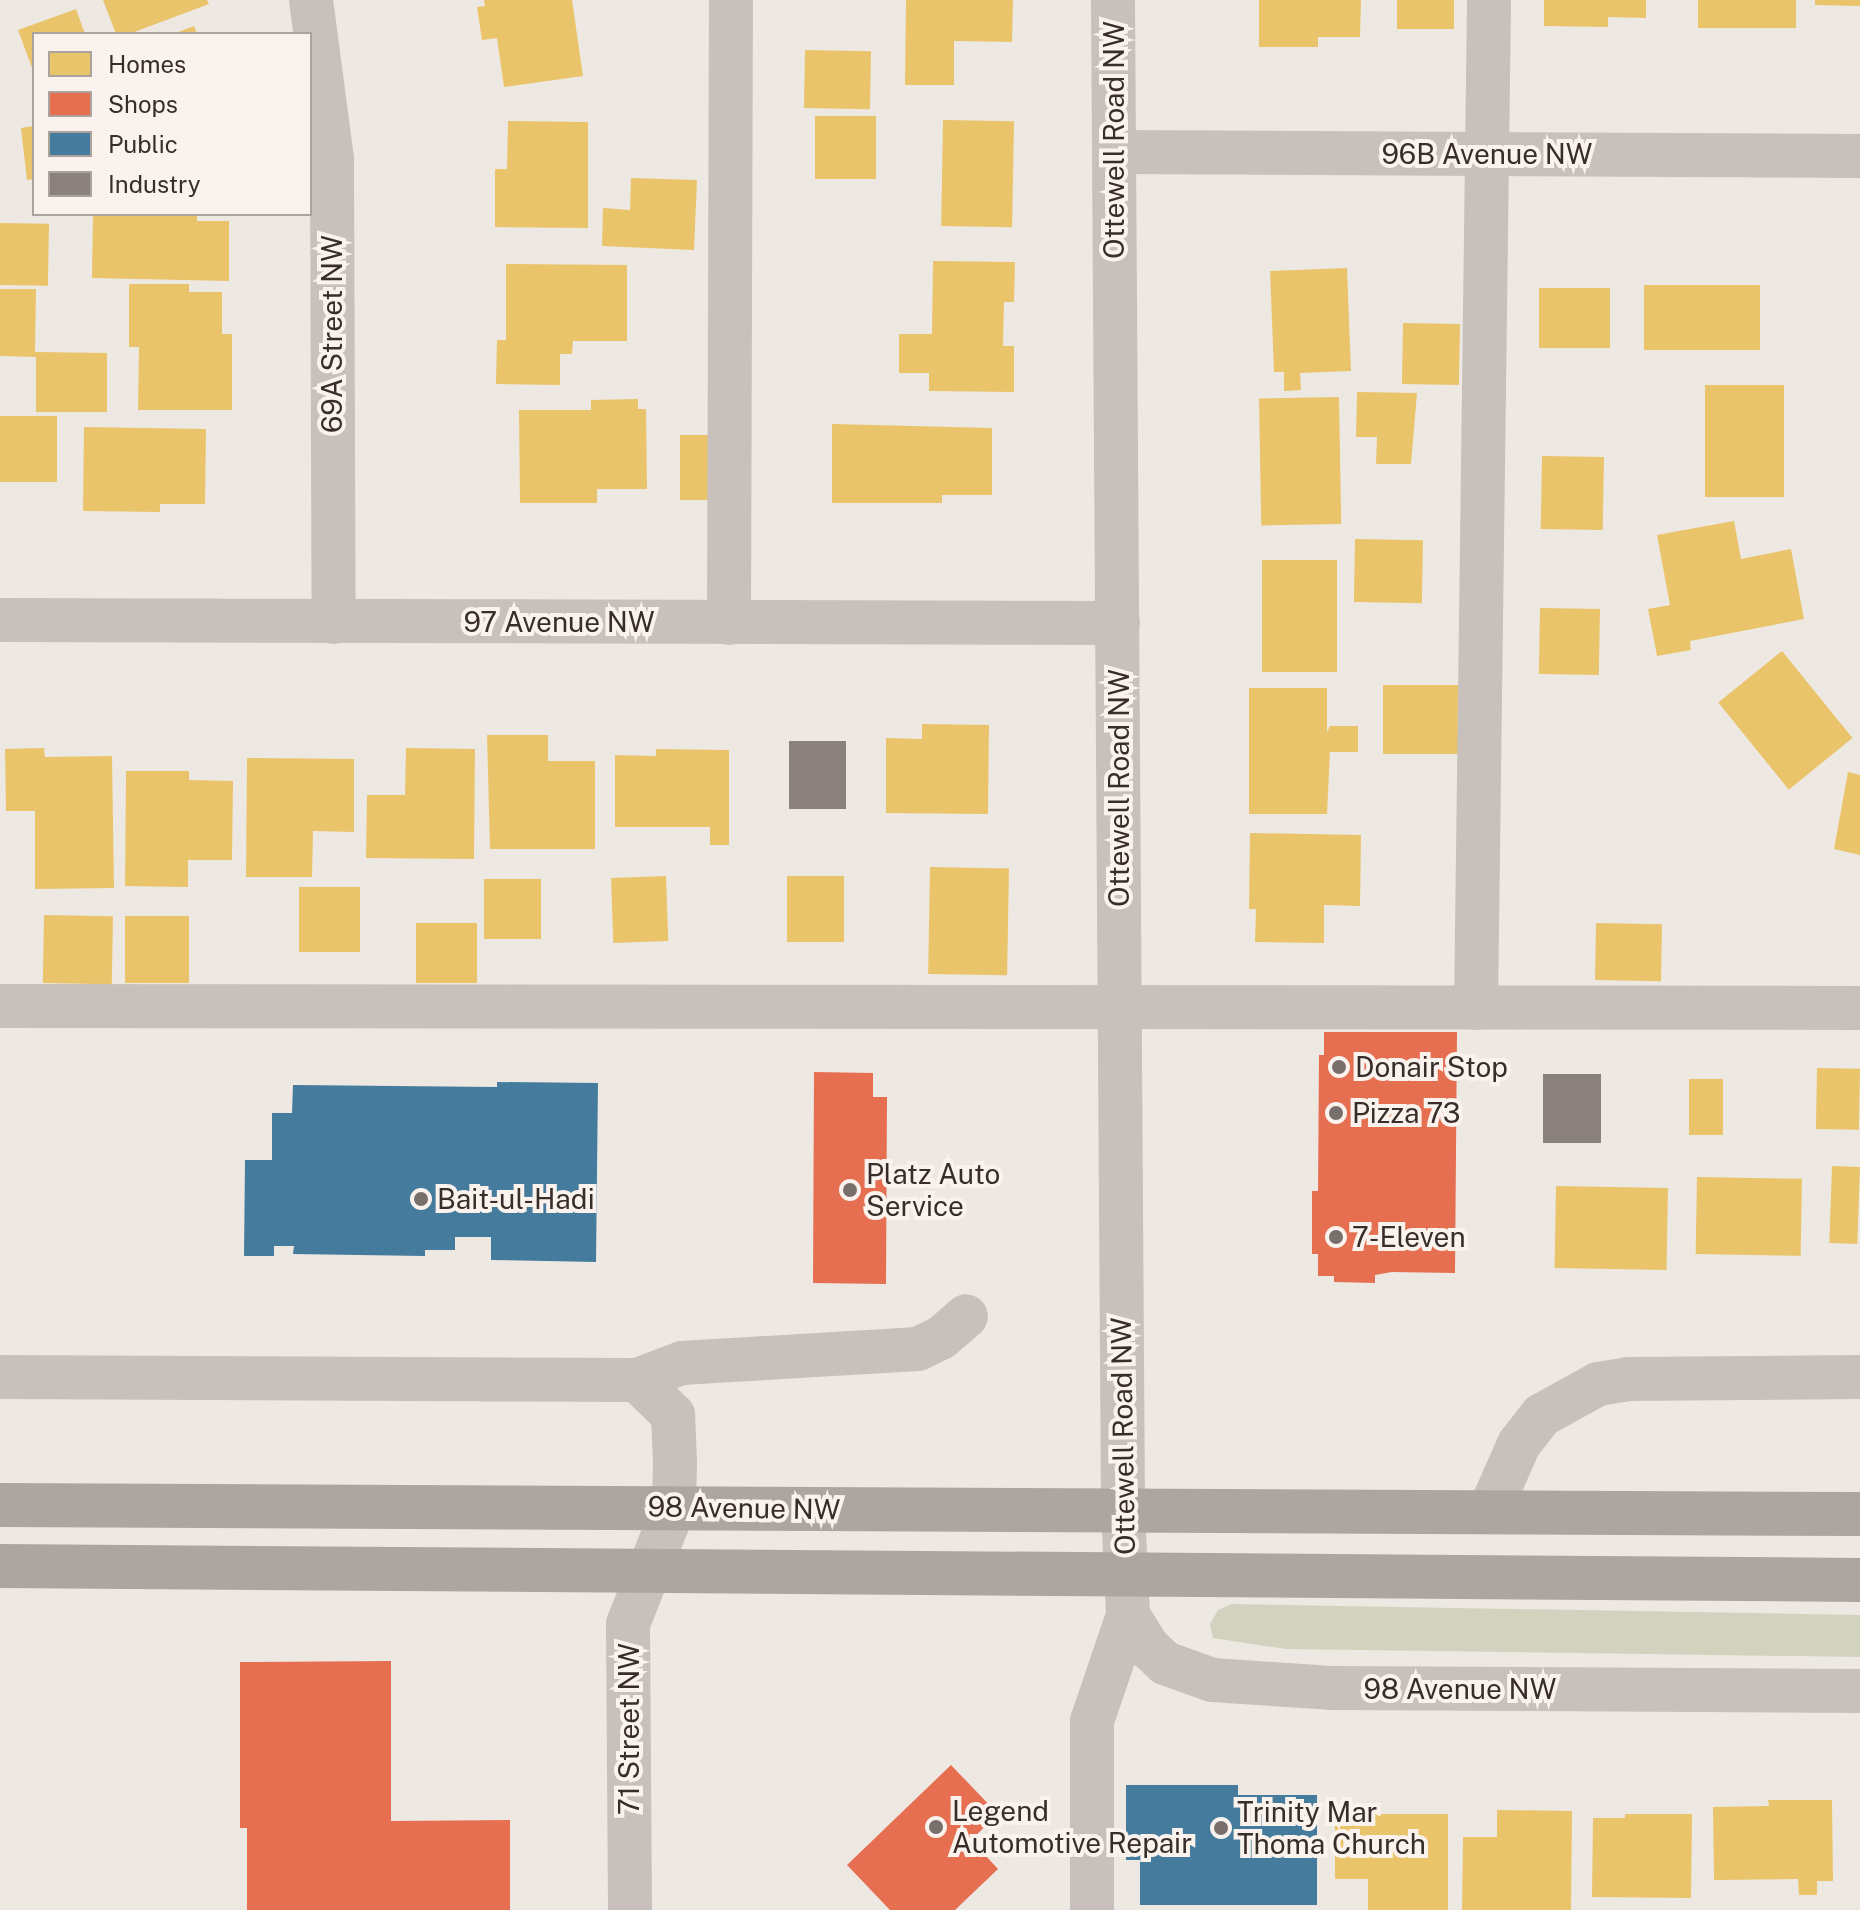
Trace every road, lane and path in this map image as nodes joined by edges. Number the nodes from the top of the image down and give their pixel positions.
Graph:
1 (311, 0) edge
2 (731, 0) edge
3 (1113, 0) edge
4 (1489, 0) edge
5 (1114, 152) junction
6 (1487, 154) junction
7 (1860, 156) edge
8 (0, 620) edge
9 (334, 622) junction
10 (729, 623) junction
11 (1118, 623) junction
12 (0, 1006) edge
13 (1119, 1007) junction
14 (1476, 1008) junction
15 (1860, 1008) edge
16 (966, 1316) dead end
17 (0, 1377) edge
18 (1860, 1377) edge
19 (637, 1380) junction
20 (0, 1505) edge
21 (674, 1507) junction
22 (1123, 1512) junction
23 (1489, 1512) junction
24 (1860, 1514) edge
25 (0, 1566) edge
26 (649, 1567) junction
27 (1860, 1580) edge
28 (1126, 1595) junction
29 (1860, 1691) edge
30 (630, 1910) edge
31 (1092, 1910) edge

1 - 9 street, 69A Street NW
2 - 10 street
3 - 5 street, Ottewell Road NW
4 - 6 street
5 - 6 street, 96B Avenue NW
5 - 11 street, Ottewell Road NW
6 - 7 street, 96B Avenue NW
6 - 14 street
8 - 9 street, 97 Avenue NW
9 - 10 street, 97 Avenue NW
10 - 11 street, 97 Avenue NW
11 - 13 street, Ottewell Road NW
12 - 13 street
13 - 14 street
13 - 22 street, Ottewell Road NW
14 - 15 street
16 - 19 street
17 - 19 street
18 - 23 street
19 - 21 street, 71 Street NW
20 - 21 main road, 98 Avenue NW
21 - 22 main road, 98 Avenue NW
21 - 26 street, 71 Street NW
22 - 23 main road, 98 Avenue NW
22 - 28 street, Ottewell Road NW
23 - 24 main road, 98 Avenue NW
25 - 26 main road
26 - 28 main road
26 - 30 street, 71 Street NW
27 - 28 main road
28 - 29 street, 98 Avenue NW
28 - 31 street

